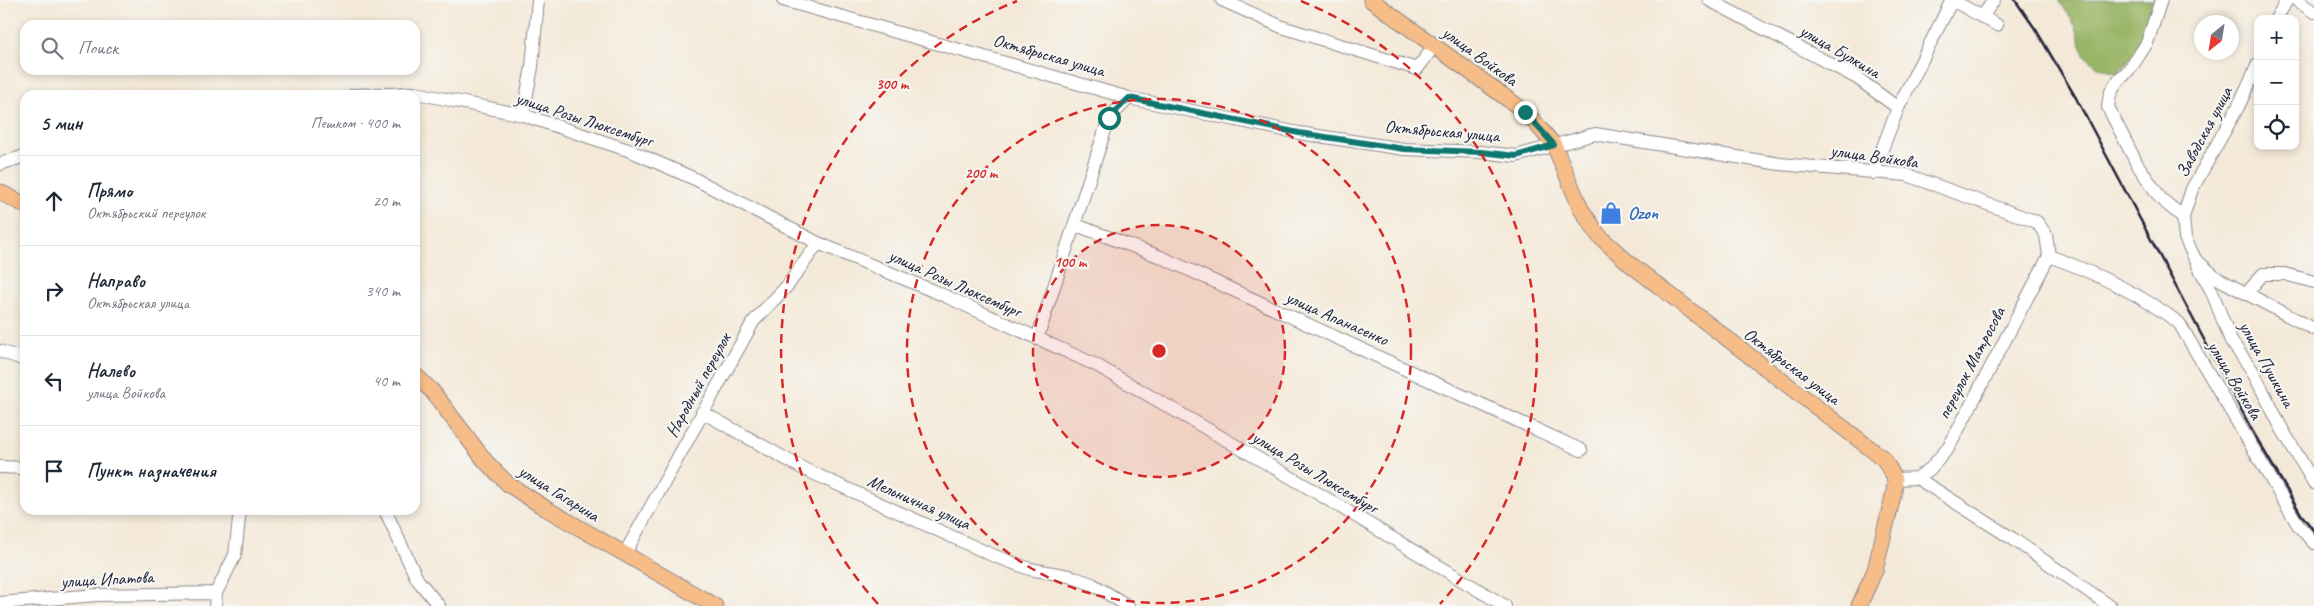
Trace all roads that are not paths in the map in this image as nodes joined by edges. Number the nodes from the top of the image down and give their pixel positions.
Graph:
1 (538, 0) edge
2 (783, 0) edge
3 (1222, 0) edge
4 (1371, 0) edge
5 (1709, 0) edge
6 (1952, 0) edge
7 (1994, 0) edge
8 (2161, 0) edge
9 (2287, 0) edge
10 (2296, 0) edge
11 (2314, 12) edge
12 (2278, 15) edge
13 (1982, 17) junction
14 (1997, 26) dead end
15 (1434, 46) junction
16 (2254, 73) edge
17 (420, 94) edge
18 (1129, 98) junction
19 (1898, 108) junction
20 (523, 115) junction
21 (1554, 145) junction
22 (20, 158) edge
23 (0, 164) edge
24 (1873, 173) junction
25 (0, 192) edge
26 (20, 202) edge
27 (2183, 217) junction
28 (1076, 225) junction
29 (818, 243) junction
30 (2049, 256) junction
31 (2195, 259) junction
32 (2314, 282) edge
33 (2247, 293) junction
34 (2314, 329) edge
35 (1038, 339) junction
36 (0, 351) edge
37 (20, 358) edge
38 (420, 380) edge
39 (702, 412) junction
40 (1582, 450) dead end
41 (0, 467) edge
42 (20, 468) edge
43 (1917, 478) junction
44 (1894, 479) junction
45 (2314, 483) edge
46 (239, 515) edge
47 (387, 515) edge
48 (2314, 543) edge
49 (624, 555) junction
50 (215, 600) edge
51 (0, 603) edge
52 (439, 606) edge
53 (715, 606) edge
54 (1128, 606) edge
55 (1505, 606) edge
56 (1859, 606) edge
57 (2110, 606) edge

1 - 20 street
2 - 18 street, Октябрьская улица
3 - 15 street
4 - 15 main road, улица Войкова
5 - 19 street, улица Булкина
6 - 13 street
6 - 19 street
7 - 13 street
8 - 27 street, Заводская улица
9 - 12 street
10 - 11 street
13 - 14 street
15 - 21 main road, улица Войкова
16 - 27 street, Заводская улица
17 - 20 street, улица Розы Люксембург
18 - 21 street, Октябрьская улица
18 - 28 street
19 - 24 street
20 - 29 street, улица Розы Люксембург
21 - 24 street, улица Войкова
21 - 44 main road, Октябрьская улица
22 - 23 street
24 - 30 street, улица Войкова
25 - 26 main road
27 - 31 street, Заводская улица
28 - 35 street
28 - 40 street, улица Апанасенко
29 - 35 street, улица Розы Люксембург
29 - 39 street, Народный переулок
30 - 43 street, переулок Матросова
30 - 48 street, улица Войкова
31 - 33 street, Заводская улица
31 - 45 street, улица Пушкина
32 - 33 street
33 - 34 street
35 - 55 street, улица Розы Люксембург
36 - 37 street
38 - 49 main road, улица Гагарина
39 - 49 street, Народный переулок
39 - 54 street, Мельничная улица
41 - 42 street
43 - 44 street
43 - 57 street
44 - 56 main road
46 - 50 street
47 - 52 street
49 - 53 main road, улица Гагарина
50 - 51 street, улица Ипатова

